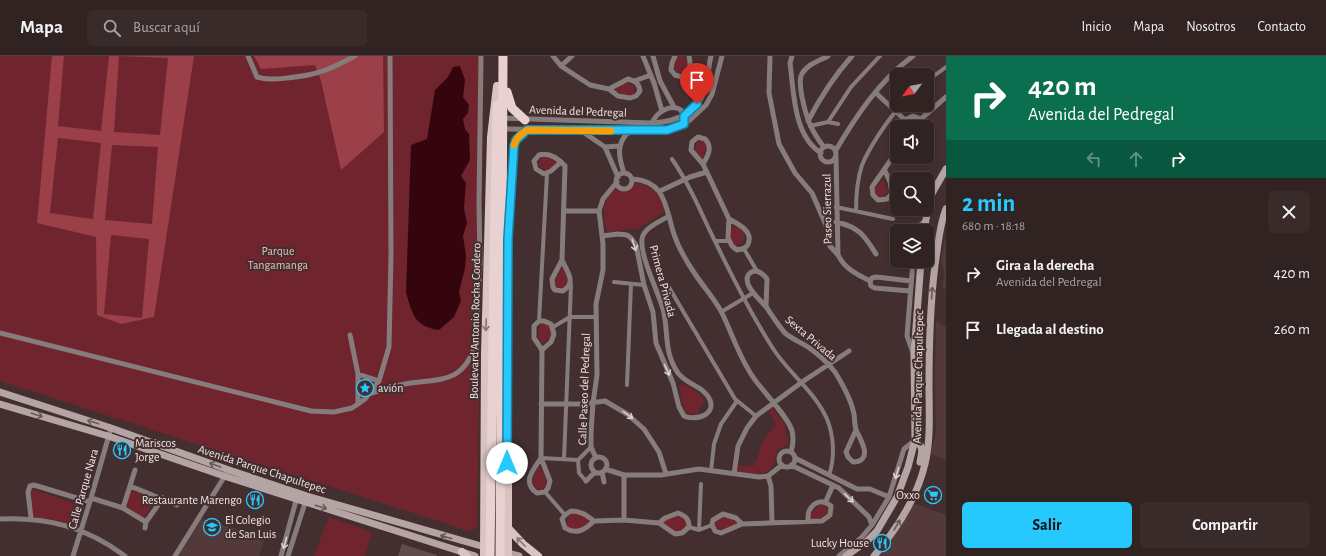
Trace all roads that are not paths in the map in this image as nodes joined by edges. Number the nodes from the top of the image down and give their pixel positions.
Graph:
1 (248, 56) edge
2 (355, 56) edge
3 (390, 56) edge
4 (482, 56) edge
5 (498, 56) edge
6 (503, 56) edge
7 (553, 56) edge
8 (572, 56) edge
9 (643, 56) edge
10 (653, 56) edge
11 (675, 56) edge
12 (689, 56) edge
13 (711, 56) edge
14 (722, 56) edge
15 (770, 56) edge
16 (792, 56) edge
17 (828, 56) edge
18 (852, 56) edge
19 (880, 56) edge
20 (913, 56) edge
21 (561, 66) junction
22 (946, 67) edge
23 (503, 71) junction
24 (651, 75) junction
25 (934, 76) edge
26 (634, 81) junction
27 (657, 82) junction
28 (497, 86) junction
29 (609, 89) junction
30 (876, 93) junction
31 (946, 97) edge
32 (890, 104) edge
33 (674, 108) junction
34 (662, 111) junction
35 (896, 112) edge
36 (899, 112) edge
37 (684, 116) junction
38 (503, 118) junction
39 (921, 119) joint
40 (525, 120) junction
41 (551, 120) junction
42 (906, 120) joint
43 (828, 122) junction
44 (652, 123) junction
45 (809, 123) junction
46 (684, 124) junction
47 (838, 124) dead end
48 (503, 129) junction
49 (527, 130) junction
50 (551, 130) junction
51 (582, 131) junction
52 (630, 131) junction
53 (619, 146) junction
54 (605, 147) junction
55 (824, 147) junction
56 (836, 150) junction
57 (820, 153) junction
58 (836, 157) junction
59 (672, 159) dead end
60 (561, 162) junction
61 (620, 162) junction
62 (830, 162) junction
63 (890, 163) edge
64 (612, 164) junction
65 (703, 164) junction
66 (836, 167) junction
67 (946, 169) edge
68 (885, 171) junction
69 (706, 172) junction
70 (624, 173) junction
71 (547, 174) junction
72 (632, 179) junction
73 (686, 179) junction
74 (617, 180) junction
75 (660, 191) junction
76 (836, 207) junction
77 (502, 208) junction
78 (946, 209) edge
79 (564, 211) junction
80 (599, 211) junction
81 (856, 211) junction
82 (669, 216) junction
83 (893, 218) dead end
84 (729, 219) junction
85 (925, 221) junction
86 (836, 222) junction
87 (922, 224) edge
88 (925, 224) edge
89 (602, 236) junction
90 (508, 239) junction
91 (716, 241) junction
92 (729, 241) junction
93 (744, 249) junction
94 (876, 254) dead end
95 (838, 255) junction
96 (498, 260) junction
97 (562, 260) junction
98 (912, 268) edge
99 (920, 268) edge
100 (757, 271) junction
101 (870, 281) junction
102 (911, 281) junction
103 (614, 282) dead end
104 (571, 284) junction
105 (631, 284) junction
106 (644, 284) junction
107 (667, 284) dead end
108 (910, 291) junction
109 (753, 294) junction
110 (745, 298) junction
111 (766, 307) junction
112 (721, 312) junction
113 (570, 317) junction
114 (596, 317) junction
115 (539, 321) junction
116 (552, 327) junction
117 (0, 333) edge
118 (350, 335) dead end
119 (542, 350) junction
120 (848, 350) dead end
121 (914, 354) junction
122 (828, 364) junction
123 (358, 374) junction
124 (379, 381) junction
125 (802, 382) junction
126 (627, 385) dead end
127 (0, 392) edge
128 (369, 394) junction
129 (738, 401) junction
130 (593, 402) junction
131 (567, 403) junction
132 (772, 403) junction
133 (0, 404) edge
134 (358, 404) junction
135 (541, 404) junction
136 (756, 416) junction
137 (111, 428) junction
138 (856, 430) junction
139 (108, 436) junction
140 (915, 440) junction
141 (591, 447) junction
142 (791, 452) junction
143 (541, 458) junction
144 (596, 458) junction
145 (795, 458) junction
146 (564, 459) junction
147 (578, 460) junction
148 (782, 464) junction
149 (791, 465) junction
150 (811, 465) junction
151 (135, 470) dead end
152 (603, 471) junction
153 (711, 471) junction
154 (594, 472) junction
155 (807, 472) junction
156 (227, 473) junction
157 (666, 474) junction
158 (734, 474) junction
159 (624, 475) junction
160 (829, 475) junction
161 (768, 476) junction
162 (586, 481) joint
163 (604, 482) dead end
164 (842, 482) junction
165 (701, 484) dead end
166 (833, 485) junction
167 (130, 486) junction
168 (917, 486) junction
169 (839, 488) junction
170 (545, 492) junction
171 (297, 496) junction
172 (889, 496) junction
173 (163, 498) junction
174 (306, 499) junction
175 (90, 500) junction
176 (826, 501) junction
177 (178, 505) dead end
178 (123, 508) junction
179 (565, 515) junction
180 (31, 518) junction
181 (0, 519) edge
182 (624, 520) junction
183 (594, 521) junction
184 (808, 521) junction
185 (146, 522) junction
186 (484, 522) junction
187 (772, 522) junction
188 (659, 523) junction
189 (742, 524) junction
190 (712, 525) junction
191 (872, 525) junction
192 (507, 527) junction
193 (689, 527) junction
194 (145, 528) dead end
195 (82, 530) junction
196 (699, 530) junction
197 (484, 547) junction
198 (464, 554) edge
199 (505, 555) edge
200 (73, 556) edge
201 (125, 556) edge
202 (175, 556) edge
203 (281, 556) edge
204 (288, 556) edge
205 (475, 556) edge
206 (484, 556) edge
207 (490, 556) edge
208 (520, 556) edge
209 (538, 556) edge
210 (839, 556) edge
211 (846, 556) edge
212 (874, 556) edge

1 - 2 street
3 - 124 street
4 - 128 street
5 - 28 highway
6 - 23 highway
7 - 21 street
8 - 21 street
9 - 24 street
10 - 27 street
11 - 12 street
13 - 37 street, Avenida del Pedregal
14 - 46 street, Avenida del Pedregal
15 - 95 street
16 - 57 street
17 - 45 street
18 - 45 street
19 - 43 street
20 - 30 street
21 - 29 street
22 - 25 street
23 - 38 highway
23 - 40 highway
24 - 26 street
24 - 27 street
26 - 29 street
26 - 29 street
27 - 33 street
27 - 34 street
28 - 96 highway
28 -> 186 main road, Boulevard Antonio Rocha Cordero
30 - 32 street
30 - 56 street
31 - 39 street
33 - 34 street
33 - 37 street
34 - 44 street
35 - 81 street
36 - 42 street
37 - 44 street, Avenida del Pedregal
37 - 46 street
38 - 40 street, Avenida del Pedregal
38 - 48 highway
39 - 42 street
40 - 41 street, Avenida del Pedregal
41 - 44 street, Avenida del Pedregal
41 - 50 street
43 - 45 street
43 - 47 street
45 - 55 street
46 - 52 street, Avenida del Pedregal
48 - 49 street, Avenida del Pedregal
48 - 77 highway
49 - 50 street, Avenida del Pedregal
49 - 90 main road
50 - 51 street, Avenida del Pedregal
51 - 52 street, Avenida del Pedregal
51 - 54 street
52 - 53 street
53 - 54 street
53 - 61 street
54 - 64 street
55 - 56 street
55 - 57 street
56 - 58 street
57 - 62 street
58 - 62 street
58 - 66 street, Paseo Sierrazul
59 - 73 street
60 - 71 street
60 - 71 street
60 - 79 street
61 - 64 street
61 - 70 street
62 - 66 street, Paseo Sierrazul
63 - 68 street
64 - 74 street
65 - 65 street
65 - 69 street
66 - 76 street, Paseo Sierrazul
67 - 85 main road
68 - 68 street
69 - 73 street
69 - 84 street
70 - 72 street
70 - 74 street
71 - 115 street
72 - 74 street
72 - 75 street
73 - 75 street
73 - 91 street
74 - 80 street
75 - 82 street
76 - 81 street
76 - 86 street, Paseo Sierrazul
77 - 90 highway
77 - 96 highway
168 -> 78 main road, Avenida Parque Chapultepec
79 - 80 street
79 - 97 street
80 - 89 street, Calle Paseo del Pedregal
81 - 83 street
106 -> 82 street, Primera Privada
82 - 112 street
84 - 92 street
84 - 93 street
85 - 87 street
85 - 88 main road
86 - 94 street
86 - 95 street, Paseo Sierrazul
89 -> 106 street, Primera Privada
89 - 114 street, Calle Paseo del Pedregal
90 - 192 main road
91 - 92 street
91 - 110 street
92 - 93 street
93 - 100 street
95 - 101 street, Paseo Sierrazul
96 - 199 highway, bridge
96 - 207 highway, bridge
97 - 104 street
97 - 104 street
98 - 102 street
99 - 121 main road, Avenida Parque Chapultepec
100 - 109 street, Sexta Privada
100 - 111 street
101 - 102 street
101 - 108 street, Paseo Sierrazul
102 - 108 street
103 - 105 street
104 - 113 street
105 - 106 street
105 - 126 street
107 - 129 street
108 - 121 street
109 - 110 street
109 - 111 street, Sexta Privada
110 - 112 street
110 - 125 street
111 - 122 street, Sexta Privada
112 - 132 street
113 - 114 street
113 - 116 street
113 - 131 street
114 - 130 street, Calle Paseo del Pedregal
115 - 116 street
115 - 119 street
116 - 119 street
117 - 134 street
118 - 123 street
119 - 135 street
120 - 122 street
121 - 140 main road, Avenida Parque Chapultepec
122 - 125 street
122 - 138 street, Sexta Privada
123 - 124 street
123 - 134 street
124 - 128 street
125 - 132 street
125 - 160 street
137 -> 127 main road, Avenida Parque Chapultepec
128 - 134 street
129 - 136 street
129 - 153 street
130 - 131 street
130 - 141 street, Calle Paseo del Pedregal
130 -> 157 street
131 - 135 street
131 - 146 street
132 - 136 street
132 - 142 street
133 -> 139 main road, Avenida Parque Chapultepec
135 - 143 street
136 - 158 street
137 - 139 street, Calle Parque Nara
156 -> 137 main road, Avenida Parque Chapultepec
138 - 138 street, Sexta Privada
139 - 156 main road, Avenida Parque Chapultepec
139 - 175 street, Calle Parque Nara
140 - 168 main road
140 -> 172 street
140 - 211 main road, Avenida Parque Chapultepec
141 - 144 street, Calle Paseo del Pedregal
141 - 147 street
142 - 145 street
142 - 148 street
143 - 146 street
143 - 170 street
143 - 170 street
144 - 152 street
144 - 154 street
145 - 149 street
145 - 150 street
146 - 147 street
147 - 162 street
148 - 149 street
148 - 161 street
149 - 155 street
150 - 155 street
150 - 160 street
151 - 167 street
152 - 154 street
152 - 159 street
152 - 163 street
153 - 157 street
153 - 158 street
154 - 162 street
155 - 166 street
156 - 171 main road, Avenida Parque Chapultepec
156 - 202 street
157 - 159 street
158 - 161 street
159 - 182 street
160 - 164 street
161 - 187 street
164 - 169 street
164 - 172 street
165 - 196 street
166 - 169 street
166 - 176 street
167 - 173 street
167 - 178 street
212 -> 168 main road, Avenida Parque Chapultepec
169 -> 191 street
170 - 179 street
171 - 174 main road, Avenida Parque Chapultepec
171 -> 203 street
172 - 191 street
173 - 177 street
173 - 185 street
197 -> 174 main road, Avenida Parque Chapultepec
174 -> 198 main road, Avenida Parque Chapultepec
174 - 204 street
175 - 178 street
175 - 180 street
175 - 195 street, Calle Parque Nara
176 - 184 street
176 - 184 street
178 - 185 street
179 - 183 street
179 - 183 street
180 - 181 street
180 - 195 street
182 - 183 street
182 - 188 street
184 - 187 street
185 - 194 street
186 - 192 main road
186 - 197 main road, Boulevard Antonio Rocha Cordero
187 - 189 street
188 - 193 street
188 - 193 street
189 - 190 street
189 - 190 street
190 - 196 street
191 - 210 street
192 - 199 main road
209 -> 192 main road
193 - 196 street
195 - 200 street, Calle Parque Nara
195 - 201 street
197 - 199 main road, Avenida Parque Chapultepec
197 - 206 main road, Boulevard Antonio Rocha Cordero
198 - 205 main road, Avenida Parque Chapultepec
199 - 208 main road, Avenida Parque Chapultepec

